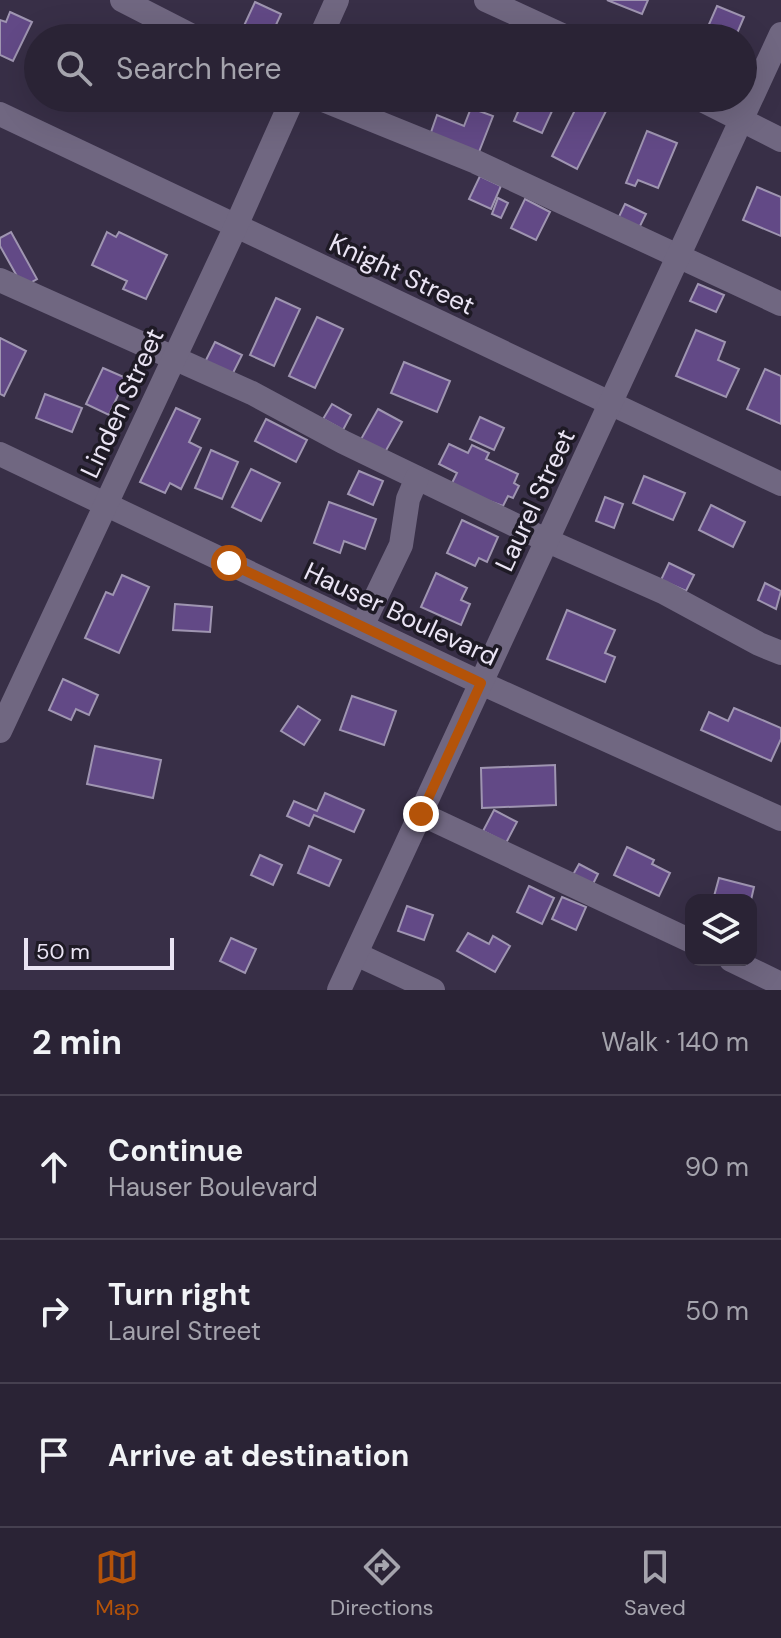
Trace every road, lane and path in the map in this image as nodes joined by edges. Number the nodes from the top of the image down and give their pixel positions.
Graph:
1 (122, 0) edge
2 (337, 0) edge
3 (486, 0) edge
4 (169, 24) edge
5 (326, 24) edge
6 (538, 24) edge
7 (781, 34) edge
8 (757, 83) edge
9 (287, 112) edge
10 (353, 112) edge
11 (729, 112) edge
12 (742, 112) edge
13 (0, 114) edge
14 (740, 117) junction
15 (781, 140) edge
16 (236, 226) junction
17 (679, 256) junction
18 (0, 280) edge
19 (781, 304) edge
20 (174, 359) junction
21 (611, 404) junction
22 (0, 454) edge
23 (417, 478) junction
24 (781, 484) edge
25 (106, 504) junction
26 (548, 541) junction
27 (362, 626) junction
28 (781, 653) edge
29 (481, 683) junction
30 (0, 731) edge
31 (421, 814) junction
32 (781, 819) edge
33 (685, 938) edge
34 (356, 954) junction
35 (744, 966) edge
36 (781, 984) edge
37 (339, 990) edge
38 (433, 990) edge

1 - 4 street
2 - 5 street
3 - 6 street
7 - 8 street, Laurel Street
9 - 16 street, Linden Street
10 - 17 street
11 - 14 street
12 - 14 street, Laurel Street
13 - 16 street, Knight Street
14 - 15 street
14 - 17 street, Laurel Street
16 - 20 street, Linden Street
16 - 21 street, Knight Street
17 - 19 street
17 - 21 street, Laurel Street
18 - 20 street
20 - 23 street
20 - 25 street, Linden Street
21 - 24 street, Knight Street
21 - 26 street, Laurel Street
22 - 25 street, Hauser Boulevard
23 - 26 street
23 - 27 street
25 - 27 street, Hauser Boulevard
25 - 30 street, Linden Street
26 - 28 street
26 - 29 street, Laurel Street
27 - 29 street, Hauser Boulevard
29 - 31 street, Laurel Street
29 - 32 street, Hauser Boulevard
31 - 33 street
31 - 34 street, Laurel Street
34 - 37 street, Laurel Street
34 - 38 street
35 - 36 street

